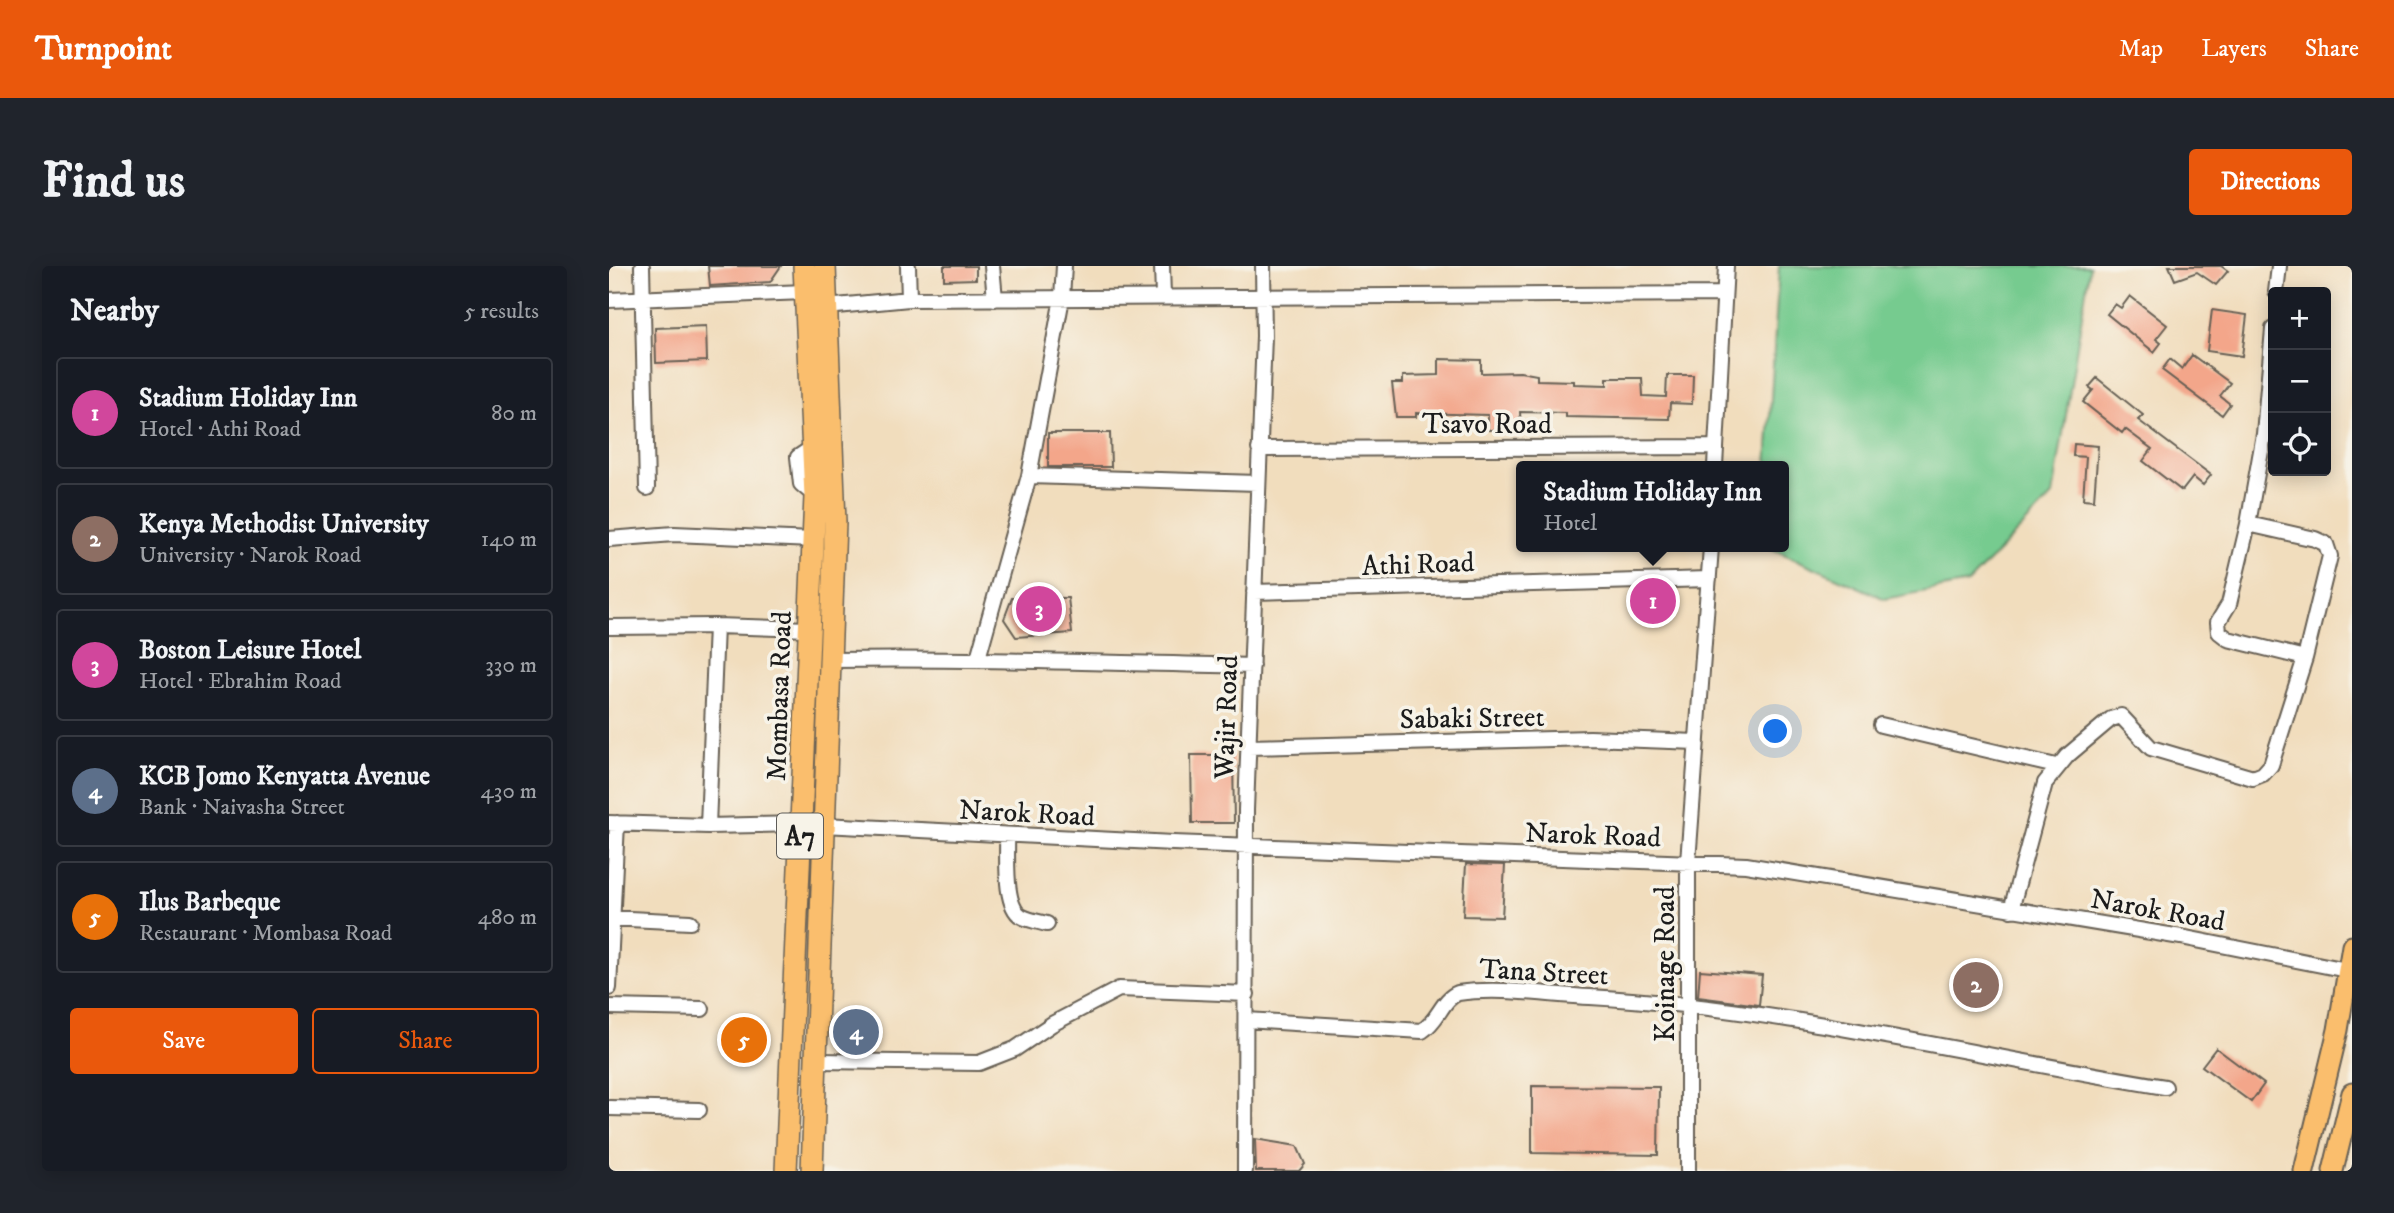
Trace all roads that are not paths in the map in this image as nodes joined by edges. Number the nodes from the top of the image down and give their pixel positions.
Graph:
1 (642, 266) edge
2 (804, 266) edge
3 (825, 266) edge
4 (908, 266) edge
5 (992, 266) edge
6 (1064, 266) edge
7 (1162, 266) edge
8 (1263, 266) edge
9 (1725, 266) edge
10 (2279, 266) edge
11 (2277, 287) edge
12 (805, 292) junction
13 (1723, 294) junction
14 (1163, 296) junction
15 (1062, 298) junction
16 (1263, 298) junction
17 (909, 299) junction
18 (995, 299) junction
19 (609, 300) edge
20 (644, 300) junction
21 (826, 307) junction
22 (817, 335) junction
23 (2271, 350) edge
24 (1716, 447) junction
25 (1259, 449) junction
26 (1715, 461) edge
27 (1029, 476) junction
28 (1258, 483) junction
29 (647, 488) dead end
30 (2248, 524) junction
31 (609, 539) edge
32 (813, 541) junction
33 (1711, 552) edge
34 (1709, 579) junction
35 (1254, 592) junction
36 (716, 626) junction
37 (609, 627) edge
38 (809, 629) junction
39 (978, 658) junction
40 (2305, 658) junction
41 (830, 660) junction
42 (1252, 666) junction
43 (1881, 725) dead end
44 (1697, 742) junction
45 (1248, 747) junction
46 (2056, 766) junction
47 (803, 785) junction
48 (825, 785) junction
49 (613, 823) edge
50 (801, 824) junction
51 (824, 825) junction
52 (708, 826) junction
53 (1007, 836) junction
54 (1245, 845) junction
55 (1688, 862) junction
56 (799, 870) junction
57 (822, 871) junction
58 (2011, 910) junction
59 (610, 918) edge
60 (690, 922) dead end
61 (1047, 924) dead end
62 (2352, 946) edge
63 (2349, 971) edge
64 (609, 988) edge
65 (1247, 995) junction
66 (1690, 1006) junction
67 (609, 1007) edge
68 (702, 1009) dead end
69 (1246, 1020) junction
70 (816, 1061) junction
71 (2165, 1087) dead end
72 (2352, 1093) edge
73 (609, 1108) edge
74 (699, 1110) dead end
75 (786, 1171) edge
76 (812, 1171) edge
77 (1245, 1171) edge
78 (1688, 1171) edge
79 (2304, 1171) edge
80 (2333, 1171) edge

1 - 20 street
2 - 12 highway, Mombasa Road / A7
3 - 21 highway, Mombasa Road / A7
4 - 17 street
5 - 18 street
6 - 15 street
7 - 14 street
8 - 16 street, Wajir Road
9 - 13 street
10 - 11 street
12 - 20 street
12 - 22 highway, Mombasa Road / A7
13 - 16 street
13 - 24 street
14 - 15 street
14 - 16 street
15 - 18 street
15 - 27 street
16 - 25 street, Wajir Road
17 - 18 street
17 - 21 street
19 - 20 street
20 - 29 street
21 - 22 highway, Mombasa Road / A7
22 - 32 highway, Mombasa Road / A7
22 - 41 highway, Mombasa Road / A7
23 - 30 street
24 - 25 street, Tsavo Road
24 - 26 street
25 - 28 street, Wajir Road
27 - 28 street
27 - 39 street
28 - 35 street, Wajir Road
30 - 40 street
30 - 40 street
31 - 32 street
32 - 38 highway, Mombasa Road / A7
33 - 34 street, Koinage Road
34 - 35 street, Athi Road
34 - 44 street, Koinage Road
35 - 42 street, Wajir Road
36 - 37 street
36 - 38 street
36 - 52 street
38 - 47 highway, Mombasa Road / A7
39 - 41 street
39 - 42 street
40 - 46 street
41 - 48 highway, Mombasa Road / A7
42 - 45 street, Wajir Road
43 - 46 street
44 - 45 street, Sabaki Street
44 - 55 street, Koinage Road
45 - 54 street, Wajir Road
46 - 58 street
47 - 48 highway
47 - 50 highway, Mombasa Road / A7
48 - 51 highway, Mombasa Road / A7
49 - 52 street
49 - 59 street
50 - 52 street
50 - 56 highway, Mombasa Road / A7
51 - 53 street, Narok Road
51 - 57 highway, Mombasa Road / A7
53 - 54 street, Narok Road
53 - 61 street
54 - 55 street, Narok Road
54 - 65 street, Wajir Road
55 - 58 street, Narok Road
55 - 66 street, Koinage Road
56 - 57 highway
56 - 75 highway, Mombasa Road / A7
57 - 70 highway, Mombasa Road / A7
58 - 63 street, Narok Road
59 - 60 street
59 - 64 street
62 - 63 main road
63 - 79 main road
65 - 69 street, Wajir Road
65 - 70 street
66 - 69 street, Tana Street
66 - 71 street
66 - 78 street, Koinage Road
67 - 68 street
69 - 77 street, Wajir Road
70 - 76 highway, Mombasa Road / A7
72 - 80 main road
73 - 74 street

